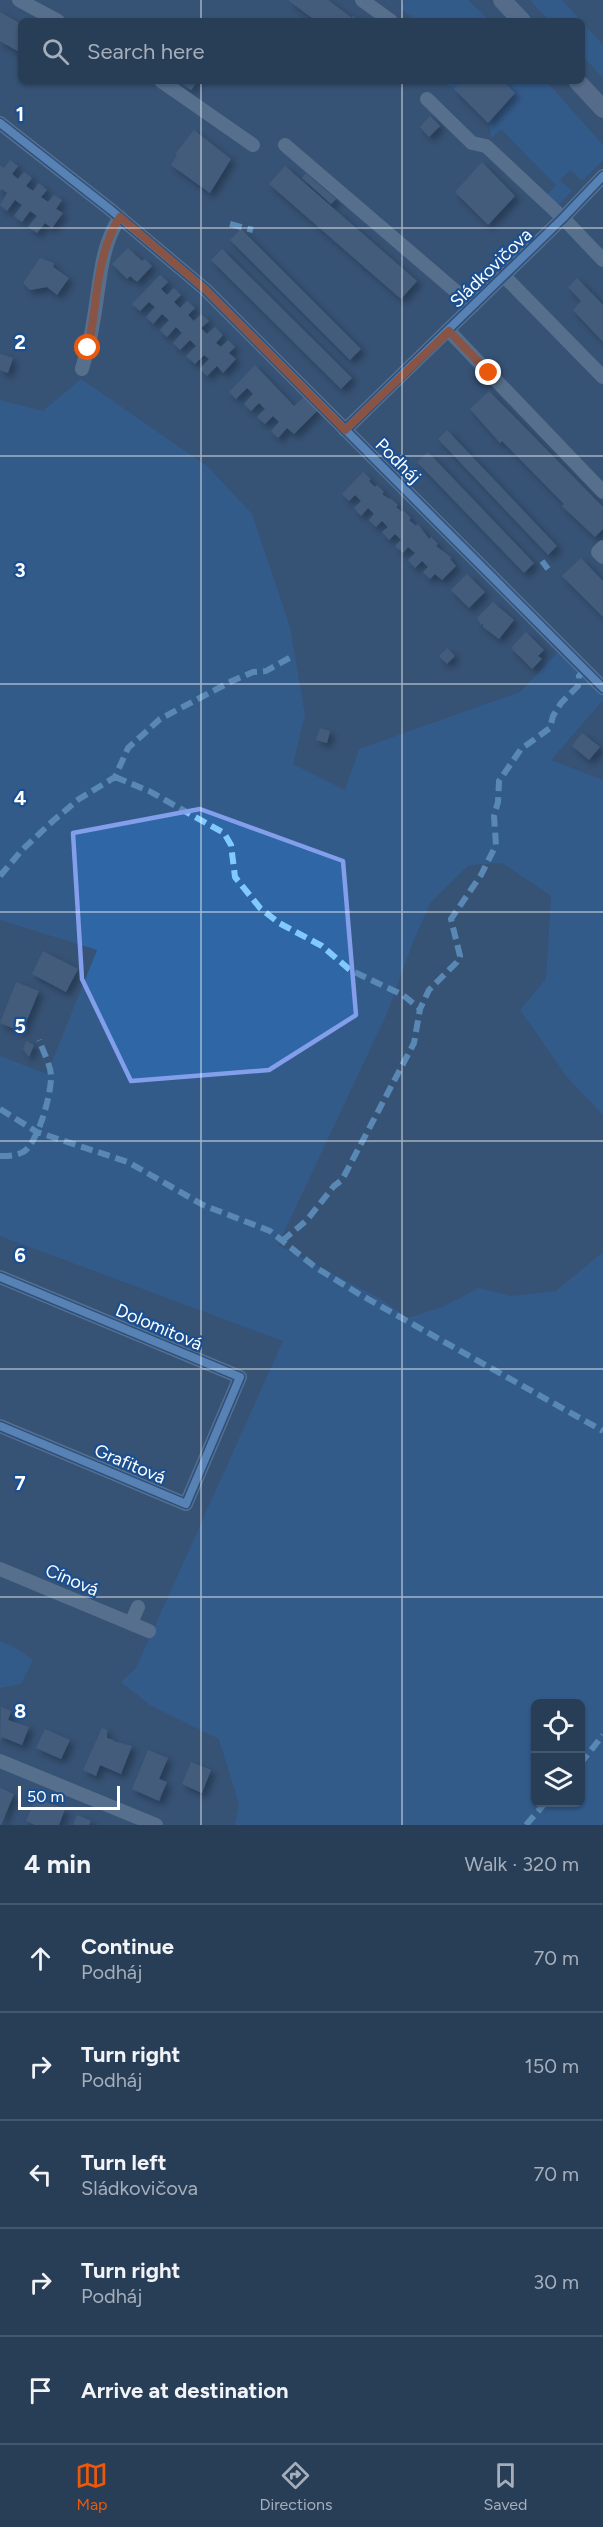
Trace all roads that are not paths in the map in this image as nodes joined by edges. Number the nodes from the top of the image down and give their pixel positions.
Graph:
1 (19, 0) edge
2 (362, 0) edge
3 (502, 0) edge
4 (52, 18) edge
5 (386, 18) edge
6 (519, 18) edge
7 (165, 84) edge
8 (580, 84) edge
9 (427, 99) dead end
10 (603, 109) edge
11 (0, 123) edge
12 (253, 145) dead end
13 (285, 145) dead end
14 (603, 176) edge
15 (120, 217) junction
16 (563, 218) junction
17 (603, 260) edge
18 (504, 276) junction
19 (474, 306) junction
20 (449, 331) junction
21 (82, 369) dead end
22 (603, 377) edge
23 (345, 430) junction
24 (603, 492) edge
25 (603, 547) edge
26 (603, 557) edge
27 (603, 688) edge
28 (0, 1277) edge
29 (0, 1426) edge
30 (212, 1442) joint
31 (0, 1569) edge
32 (138, 1607) dead end
33 (131, 1623) junction
34 (149, 1631) dead end
35 (0, 1761) edge
36 (156, 1825) edge

1 - 4 street
2 - 5 street
3 - 6 main road
7 - 12 street
8 - 10 main road
9 - 16 street
11 - 15 street, Podháj
13 - 19 street
14 - 16 street, Sládkovičova
15 - 21 street
15 - 23 street, Podháj
16 - 17 street
16 - 18 street, Sládkovičova
18 - 19 street, Sládkovičova
18 - 22 street
19 - 20 street, Sládkovičova
20 - 23 street, Sládkovičova
20 - 24 street
23 - 27 street, Podháj
25 - 26 street
28 - 30 street, Dolomitová
29 - 30 street, Grafitová
31 - 33 street, Cínová
32 - 33 street
33 - 34 street, Cínová
35 - 36 street

